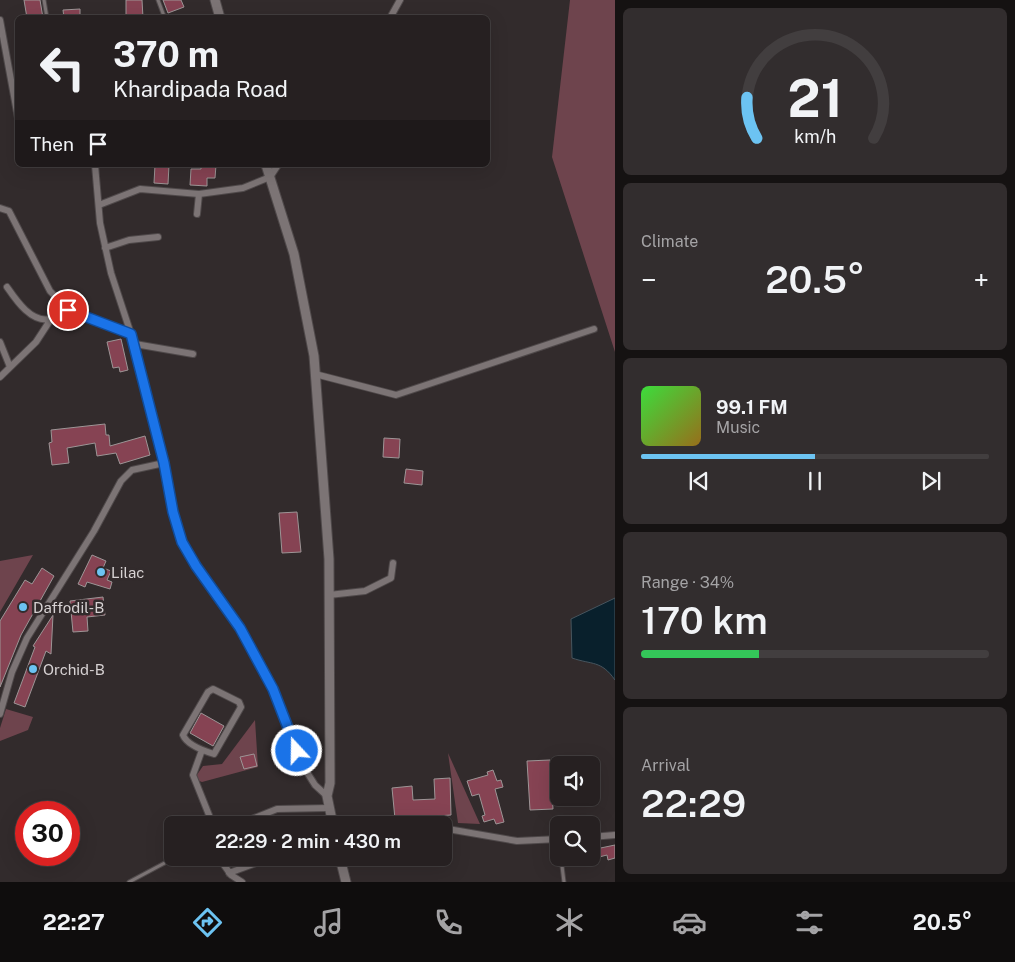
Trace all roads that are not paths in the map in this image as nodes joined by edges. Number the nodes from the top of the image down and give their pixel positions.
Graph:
1 (44, 0) edge
2 (158, 0) edge
3 (215, 0) edge
4 (400, 0) edge
5 (46, 15) edge
6 (164, 15) edge
7 (219, 15) edge
8 (392, 15) edge
9 (0, 20) edge
10 (15, 102) edge
11 (95, 167) edge
12 (267, 167) edge
13 (277, 167) edge
14 (270, 178) junction
15 (199, 194) junction
16 (99, 204) junction
17 (0, 208) edge
18 (197, 214) dead end
19 (158, 236) dead end
20 (105, 248) junction
21 (7, 287) dead end
22 (68, 310) junction
23 (51, 319) junction
24 (131, 334) junction
25 (580, 334) dead end
26 (0, 342) edge
27 (135, 344) junction
28 (193, 354) dead end
29 (10, 367) junction
30 (315, 374) junction
31 (0, 377) edge
32 (164, 463) junction
33 (393, 563) dead end
34 (329, 595) junction
35 (0, 714) edge
36 (202, 750) junction
37 (327, 796) junction
38 (329, 808) junction
39 (209, 816) edge
40 (259, 816) edge
41 (331, 816) edge
42 (452, 830) edge
43 (615, 836) edge
44 (600, 837) edge
45 (550, 839) edge
46 (164, 863) edge
47 (224, 866) edge
48 (248, 866) edge
49 (342, 866) edge
50 (562, 866) edge
51 (229, 873) junction
52 (129, 882) edge
53 (242, 882) edge
54 (346, 882) edge
55 (564, 882) edge

1 - 5 lane
2 - 6 lane
3 - 7 street
4 - 8 street
9 - 10 street
11 - 16 street
12 - 14 street
13 - 14 street
14 - 15 street
14 - 30 street
15 - 16 street
15 - 18 street
16 - 20 street
17 - 22 street
19 - 20 street
20 - 24 street
21 - 23 street
22 - 23 street
22 - 24 street
23 - 29 street
24 - 27 street
25 - 30 street
26 - 29 street
27 - 28 street
27 - 32 street
29 - 31 street
30 - 34 street
32 - 35 street
32 - 37 street
33 - 34 street
34 - 37 street
36 - 36 street
36 - 39 street
37 - 38 street
38 - 40 street
38 - 41 street
42 - 45 street
43 - 44 street
46 - 52 lane
47 - 51 street
48 - 51 street
49 - 54 street
50 - 55 lane
51 - 53 street

